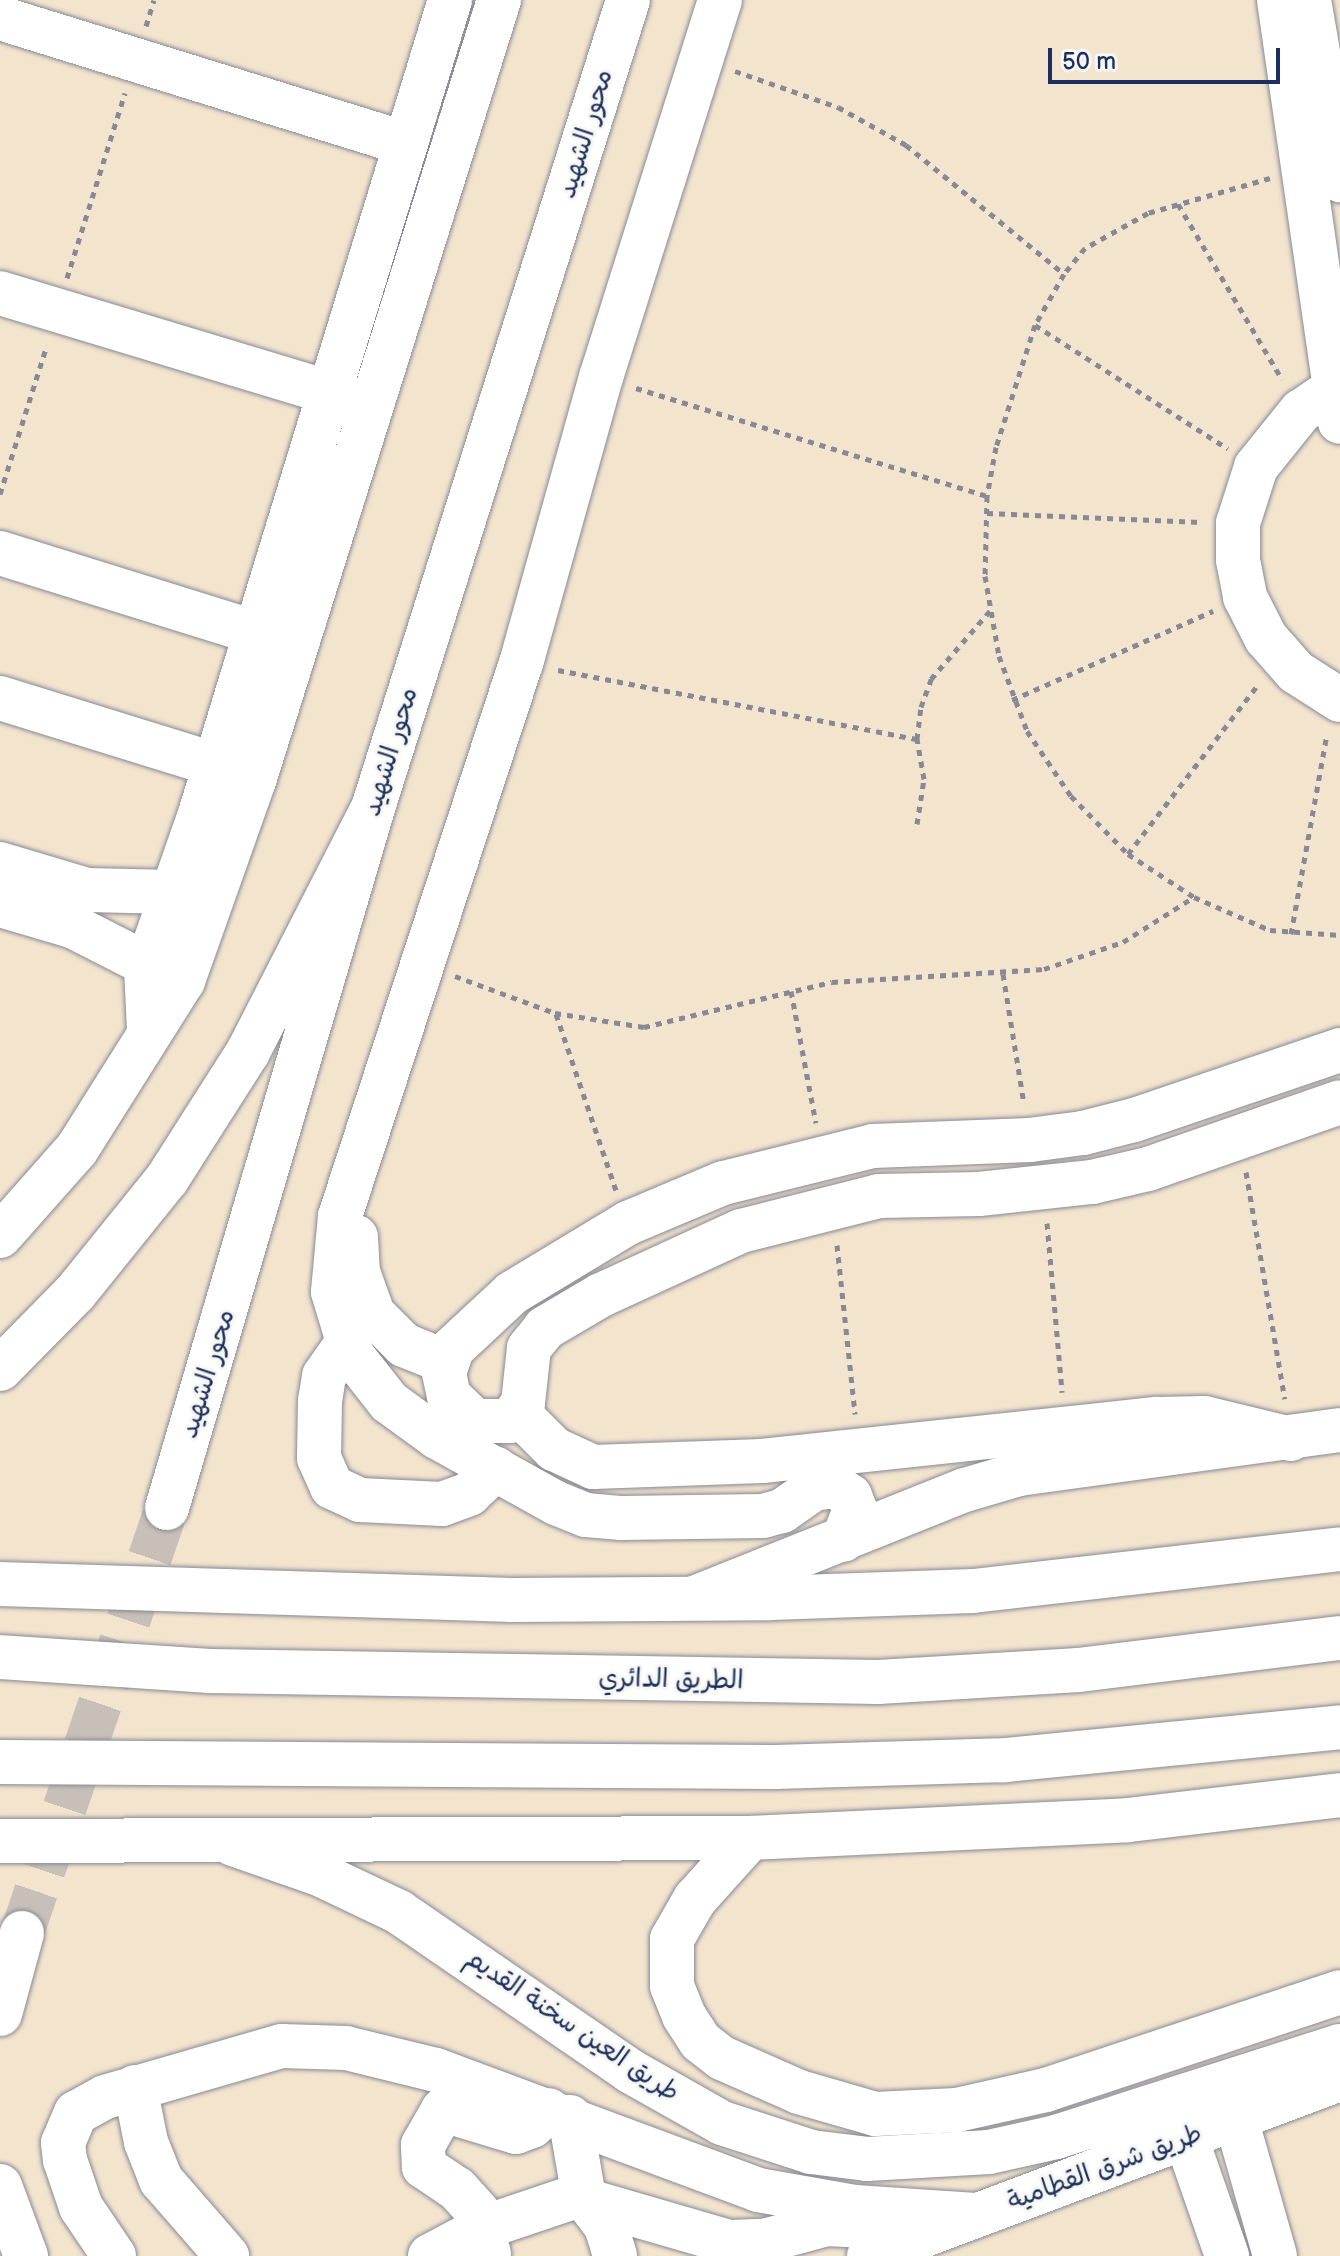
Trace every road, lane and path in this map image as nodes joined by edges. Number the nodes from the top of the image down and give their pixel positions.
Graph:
1 (154, 0) edge
2 (450, 0) edge
3 (499, 0) edge
4 (628, 0) edge
5 (720, 0) edge
6 (1279, 0) edge
7 (1309, 0) edge
8 (0, 18) edge
9 (702, 59) junction
10 (135, 60) junction
11 (406, 144) junction
12 (1326, 171) edge
13 (1178, 204) junction
14 (1064, 274) junction
15 (0, 293) edge
16 (58, 310) junction
17 (1035, 325) junction
18 (601, 377) junction
19 (329, 392) junction
20 (372, 405) junction
21 (1325, 407) edge
22 (1256, 467) junction
23 (0, 494) edge
24 (987, 496) junction
25 (987, 513) junction
26 (1238, 523) junction
27 (0, 553) edge
28 (1245, 597) junction
29 (990, 611) junction
30 (254, 632) junction
31 (1279, 656) junction
32 (521, 663) junction
33 (0, 698) edge
34 (1337, 698) edge
35 (1012, 700) junction
36 (917, 739) junction
37 (213, 764) junction
38 (373, 808) junction
39 (917, 824) dead end
40 (1128, 854) junction
41 (0, 864) edge
42 (1194, 897) junction
43 (192, 899) junction
44 (0, 905) edge
45 (1291, 934) junction
46 (1340, 935) edge
47 (426, 966) junction
48 (1003, 974) junction
49 (164, 975) junction
50 (791, 991) junction
51 (555, 1013) junction
52 (1340, 1050) edge
53 (1340, 1102) edge
54 (1240, 1138) junction
55 (1030, 1140) junction
56 (822, 1155) junction
57 (360, 1162) junction
58 (1044, 1189) junction
59 (832, 1204) junction
60 (628, 1223) junction
61 (0, 1236) edge
62 (347, 1343) junction
63 (446, 1362) junction
64 (0, 1369) edge
65 (518, 1413) junction
66 (1065, 1429) junction
67 (1340, 1430) edge
68 (1291, 1439) junction
69 (554, 1449) junction
70 (858, 1451) junction
71 (510, 1477) junction
72 (167, 1508) tunnel mouth
73 (843, 1540) junction
74 (1340, 1549) edge
75 (0, 1584) edge
76 (694, 1598) junction
77 (1340, 1638) edge
78 (0, 1657) edge
79 (1340, 1727) edge
80 (0, 1762) edge
81 (1340, 1795) edge
82 (750, 1838) junction
83 (0, 1841) edge
84 (233, 1844) junction
85 (22, 1933) tunnel mouth
86 (1340, 1992) edge
87 (1, 2004) edge
88 (1340, 2046) edge
89 (1340, 2079) edge
90 (135, 2087) junction
91 (560, 2114) junction
92 (1236, 2119) junction
93 (1186, 2138) junction
94 (0, 2186) edge
95 (584, 2197) junction
96 (976, 2215) junction
97 (487, 2242) edge
98 (887, 2249) edge
99 (26, 2256) edge
100 (114, 2256) edge
101 (227, 2256) edge
102 (430, 2256) edge
103 (615, 2256) edge
104 (1227, 2256) edge
105 (1275, 2256) edge

1 - 10 path
2 - 11 main road
3 - 20 main road
4 - 38 main road, محور الشهيد
5 - 9 main road
6 - 12 main road
7 - 12 main road
8 - 10 main road
9 - 14 path
9 - 18 main road
10 - 11 main road
10 - 16 path
11 - 19 main road
12 - 13 path
12 - 21 main road
13 - 14 path
13 - 21 path
14 - 17 path
15 - 16 main road
16 - 19 main road
16 - 23 path
17 - 22 path
17 - 24 path
18 - 24 path
18 - 32 main road
19 - 20 main road
19 - 30 main road
20 - 43 main road
21 - 22 main road
22 - 26 main road
24 - 25 path
25 - 26 path
25 - 29 path
26 - 28 main road
27 - 30 main road
28 - 31 main road
28 - 35 path
29 - 35 path
29 - 36 path
30 - 37 main road
31 - 34 main road
31 - 40 path
32 - 36 path
32 - 47 main road
33 - 37 main road
34 - 45 path
35 - 40 path
36 - 39 path
37 - 43 main road
38 - 64 main road
38 - 72 main road, محور الشهيد
40 - 42 path
41 - 43 main road
42 - 45 path
42 - 48 path
43 - 49 main road
44 - 49 main road
45 - 46 path
47 - 51 path
47 - 57 main road
48 - 50 path
48 - 55 path
49 - 61 main road
50 - 51 path
50 - 56 path
51 - 60 path
52 - 55 main road
53 - 54 main road
54 - 58 main road
54 - 68 path
55 - 56 main road
56 - 60 main road
57 - 62 main road
57 - 63 main road
58 - 59 main road
58 - 66 path
59 - 65 main road
59 - 70 path
60 - 63 main road
62 - 71 main road
62 - 71 main road
63 - 65 main road
65 - 69 main road
66 - 68 main road
66 - 70 main road
67 - 68 main road
68 - 73 main road
69 - 70 main road
69 - 71 main road
71 - 73 main road
73 - 76 main road
74 - 76 main road
75 - 76 main road
77 - 78 main road, الطريق الدائري
79 - 80 main road
81 - 82 main road
82 - 84 main road
82 - 86 main road
83 - 84 main road
84 - 88 main road, طريق العين سخنة القديم
85 - 87 main road
89 - 92 main road, طريق شرق القطامية
90 - 91 main road
90 - 100 main road
90 - 101 main road
91 - 95 main road
91 - 96 main road
91 - 97 main road
92 - 93 main road, طريق شرق القطامية
92 - 105 main road
93 - 96 main road, طريق شرق القطامية
93 - 104 main road
94 - 99 main road
95 - 97 main road
95 - 98 main road
95 - 103 main road
96 - 98 main road, طريق شرق القطامية
97 - 102 main road

